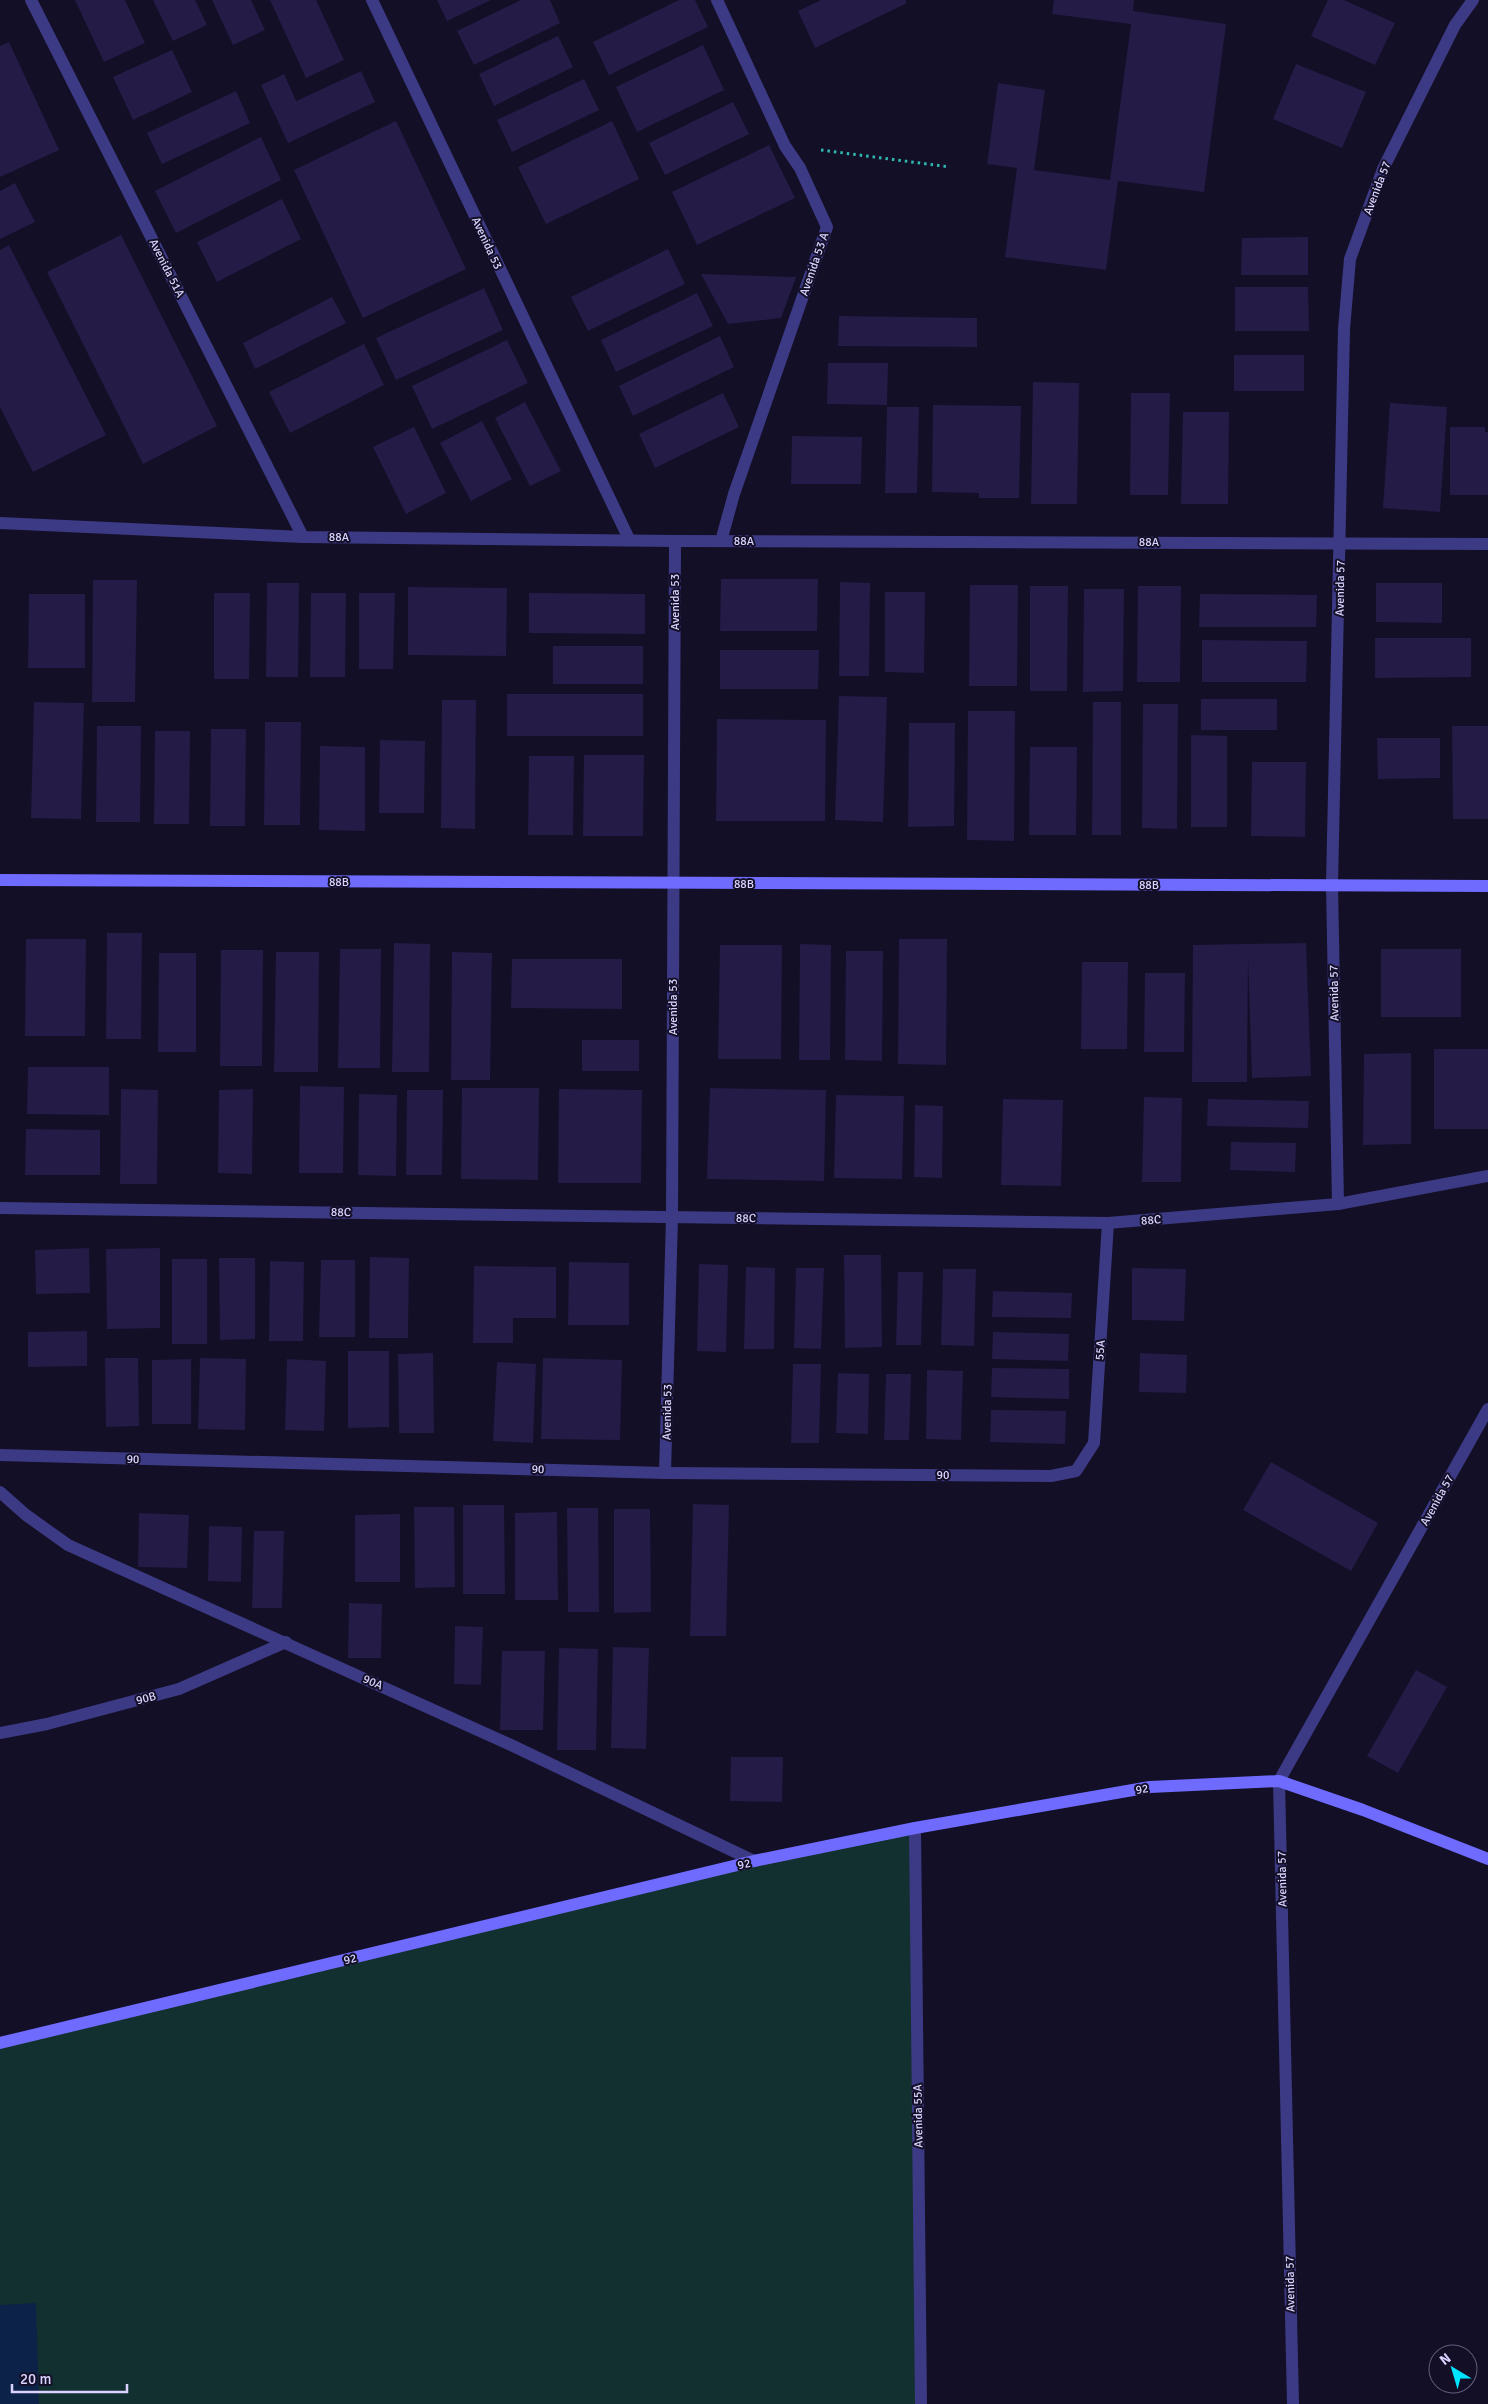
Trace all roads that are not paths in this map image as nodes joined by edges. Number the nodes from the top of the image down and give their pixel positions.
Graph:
1 (31, 0) edge
2 (372, 0) edge
3 (717, 0) edge
4 (1472, 0) edge
5 (0, 523) edge
6 (303, 536) junction
7 (628, 539) junction
8 (675, 541) junction
9 (721, 541) junction
10 (1341, 543) junction
11 (1488, 544) edge
12 (0, 880) edge
13 (674, 883) junction
14 (1332, 885) junction
15 (1488, 886) edge
16 (1488, 1176) edge
17 (1338, 1204) junction
18 (0, 1208) edge
19 (672, 1217) junction
20 (1108, 1223) junction
21 (1488, 1409) edge
22 (0, 1455) edge
23 (1076, 1472) joint
24 (666, 1473) junction
25 (0, 1492) edge
26 (286, 1642) junction
27 (0, 1733) edge
28 (1280, 1780) junction
29 (915, 1828) junction
30 (1488, 1859) edge
31 (754, 1861) junction
32 (0, 2043) edge
33 (921, 2404) edge
34 (1292, 2404) edge

1 - 6 street, Avenida 51A
2 - 7 street, Avenida 53
3 - 9 street, Avenida 53 A
4 - 10 street, Avenida 57
5 - 6 street, 88A
6 - 7 street, 88A
7 - 8 street, 88A
8 - 9 street, 88A
8 - 13 street, Avenida 53
9 - 10 street, 88A
10 - 11 street, 88A
10 - 14 street, Avenida 57
12 - 13 street, 88B
13 - 14 street, 88B
13 - 19 street, Avenida 53
14 - 15 street, 88B
14 - 17 street, Avenida 57
16 - 17 street, 88C
17 - 20 street, 88C
18 - 19 street, 88C
19 - 20 street, 88C
19 - 24 street, Avenida 53
20 - 23 street, 55A
21 - 28 street, Avenida 57
22 - 24 street, 90
23 - 24 street, 90
25 - 26 street, 90A
26 - 27 street, 90B
26 - 31 street, 90A
28 - 29 street, 92
28 - 30 street, 92
28 - 34 street, Avenida 57
29 - 31 street, 92
29 - 33 street, Avenida 55A
31 - 32 street, 92

